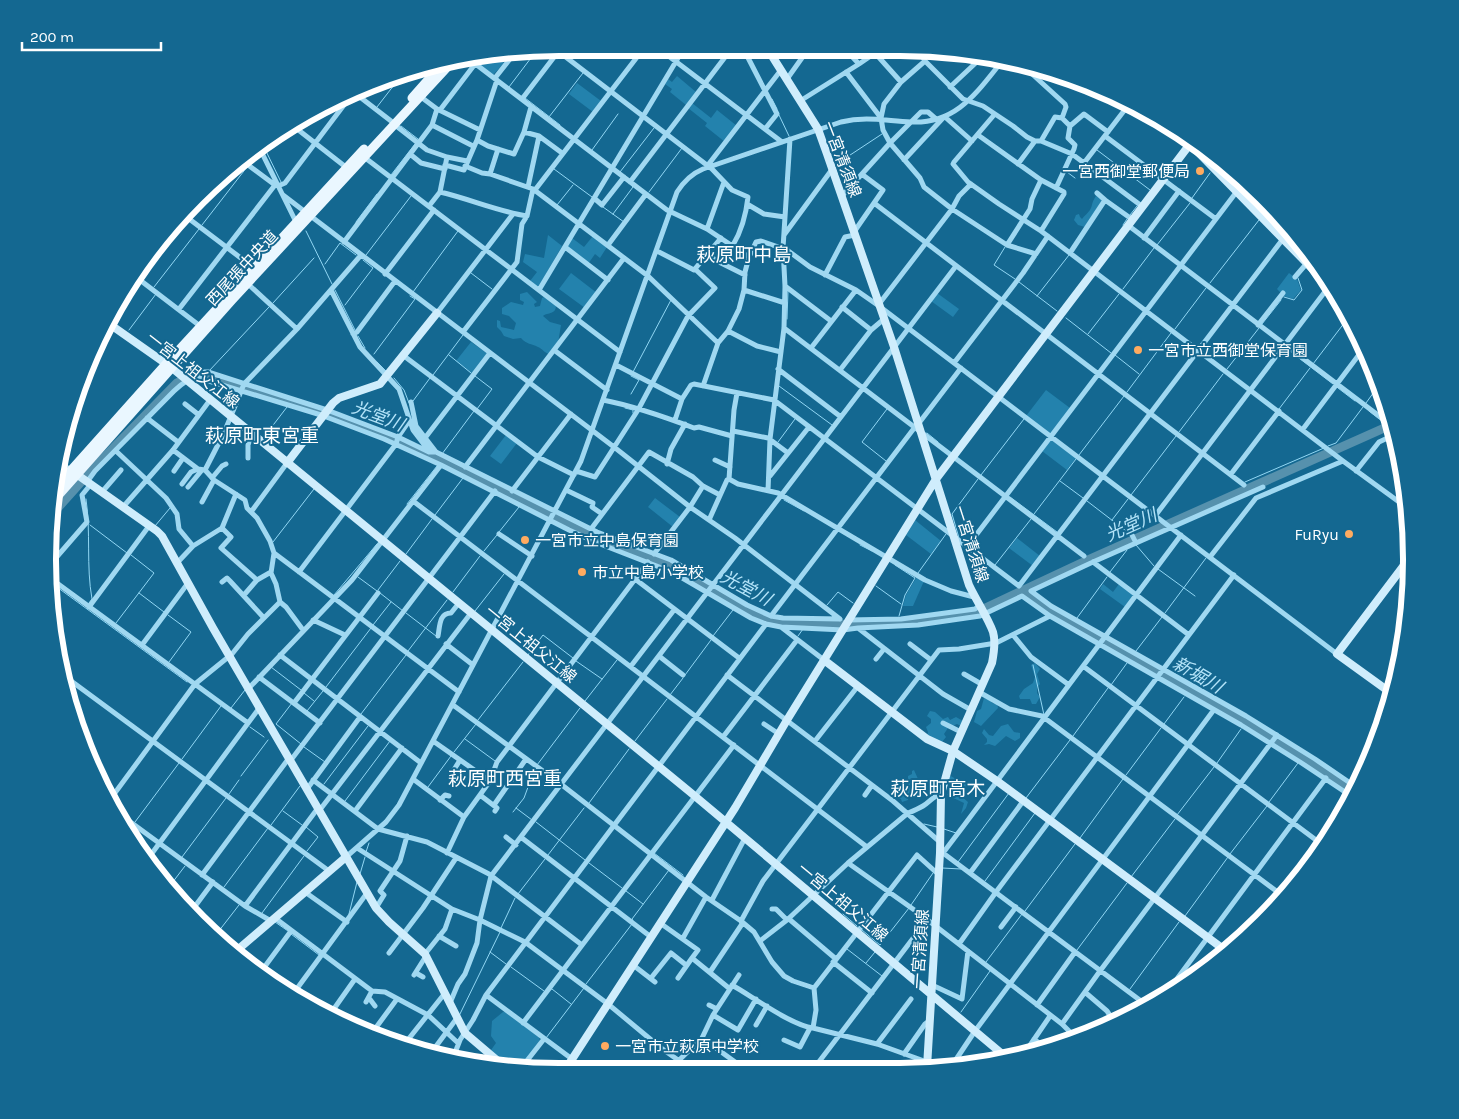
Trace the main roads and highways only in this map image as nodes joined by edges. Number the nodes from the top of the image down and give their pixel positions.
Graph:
1 (772, 56) edge
2 (447, 69) edge
3 (436, 71) edge
4 (393, 123) junction
5 (1188, 147) edge
6 (1211, 164) edge
7 (308, 214) junction
8 (1304, 260) edge
9 (437, 313) road end
10 (114, 326) edge
11 (169, 366) junction
12 (287, 462) junction
13 (82, 478) junction
14 (936, 479) junction
15 (62, 484) edge
16 (61, 494) edge
17 (1403, 567) edge
18 (824, 660) junction
19 (1386, 689) edge
20 (953, 752) junction
21 (726, 822) junction
22 (346, 857) junction
23 (1220, 947) edge
24 (240, 948) edge
25 (931, 994) junction
26 (1000, 1053) edge
27 (494, 1058) edge
28 (927, 1062) edge
29 (570, 1063) edge

1 - 14 main road, 一宮清須線
2 - 4 main road, 西尾張中央道
3 - 4 main road, 西尾張中央道
4 - 7 main road, 西尾張中央道
4 - 7 main road, 西尾張中央道
5 - 14 main road
6 - 8 main road
7 - 11 main road, 西尾張中央道
7 - 11 main road, 西尾張中央道
9 - 12 main road
10 - 11 main road, 一宮上祖父江線
11 - 12 main road, 一宮上祖父江線
11 - 13 main road, 西尾張中央道
12 - 21 main road, 一宮上祖父江線
13 - 15 main road, 西尾張中央道
13 - 16 main road, 西尾張中央道
13 - 22 main road
14 - 18 main road
14 - 20 main road, 一宮清須線
17 - 19 main road
18 - 20 main road
18 - 21 main road
20 - 23 main road
20 - 25 main road, 一宮清須線
21 - 25 main road, 一宮上祖父江線
21 - 29 main road
22 - 24 main road
22 - 27 main road
25 - 26 main road, 一宮上祖父江線
25 - 28 main road, 一宮清須線

